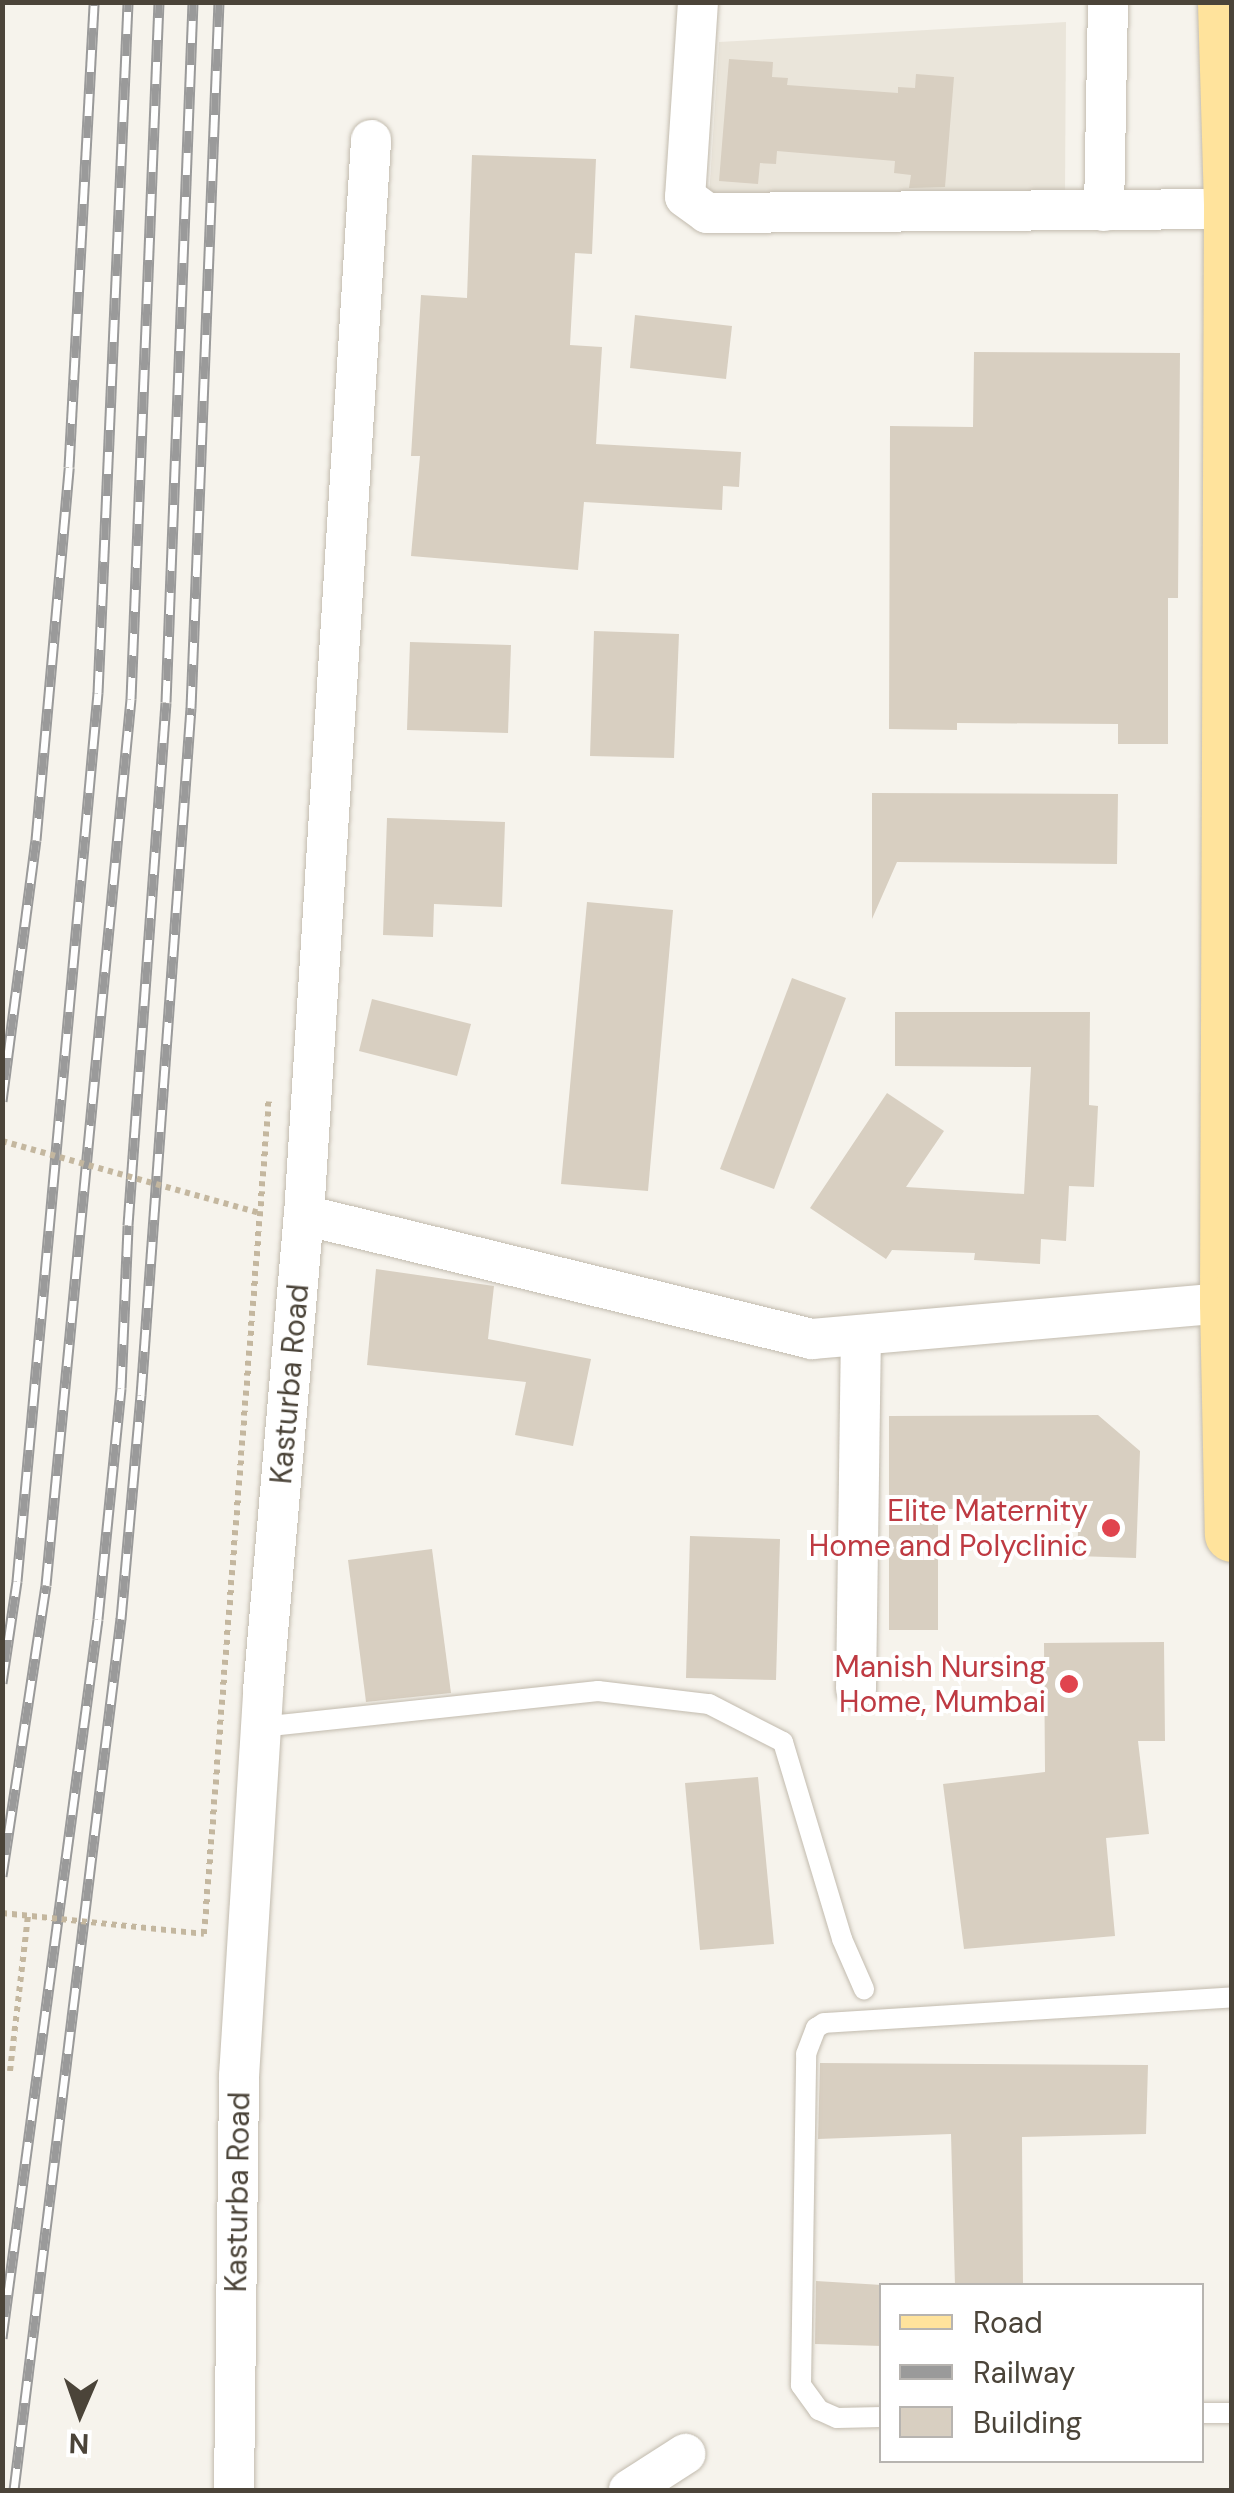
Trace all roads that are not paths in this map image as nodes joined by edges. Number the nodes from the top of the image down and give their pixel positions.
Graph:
1 (698, 2) edge
2 (1108, 2) edge
3 (1225, 2) edge
4 (371, 140) dead end
5 (1231, 209) edge
6 (1104, 212) junction
7 (304, 1216) junction
8 (1230, 1302) edge
9 (861, 1335) junction
10 (1232, 1534) edge
11 (856, 1689) dead end
12 (261, 1727) junction
13 (864, 1989) dead end
14 (1232, 1997) edge
15 (1232, 2413) edge
16 (1204, 2414) edge
17 (879, 2417) edge
18 (685, 2454) dead end
19 (234, 2490) edge
20 (629, 2490) edge

1 - 6 street
2 - 6 street
3 - 5 main road
4 - 7 street, Kasturba Road
5 - 6 street
5 - 8 main road
7 - 9 street
7 - 12 street, Kasturba Road
8 - 9 street
8 - 10 main road
9 - 11 street
12 - 13 lane
12 - 19 street, Kasturba Road
14 - 17 lane
15 - 16 lane
18 - 20 street

